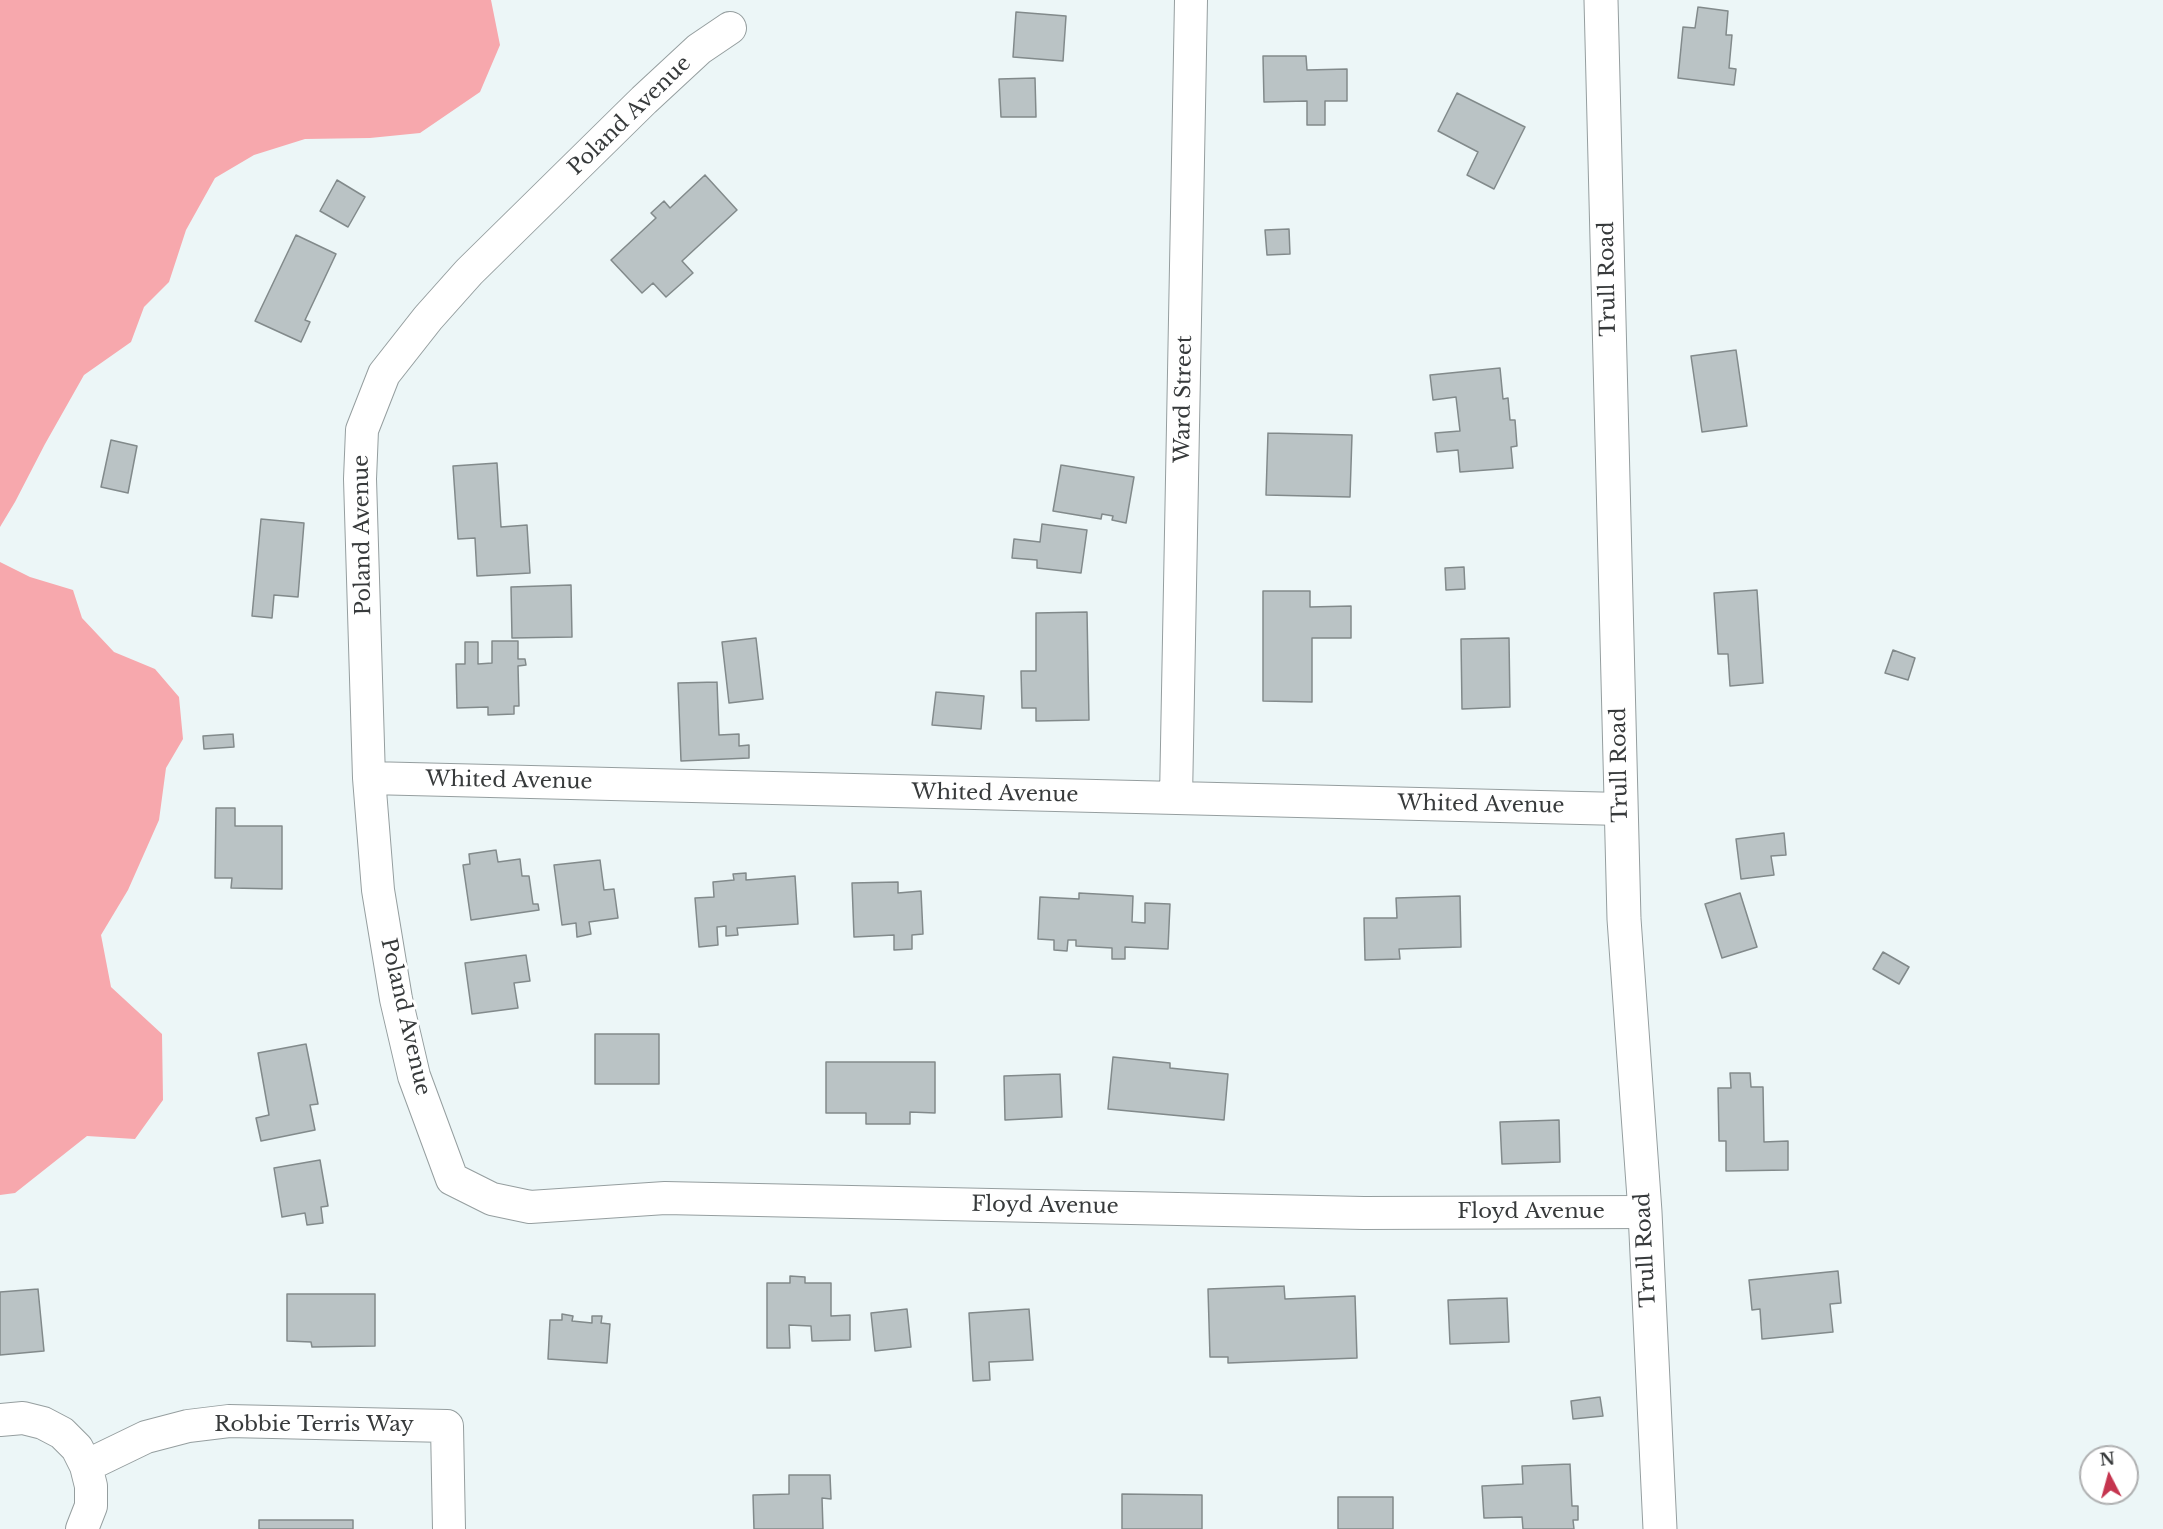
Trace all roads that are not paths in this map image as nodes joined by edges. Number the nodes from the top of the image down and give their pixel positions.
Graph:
1 (1191, 0) edge
2 (1601, 0) edge
3 (730, 28) dead end
4 (369, 778) junction
5 (1176, 798) junction
6 (1622, 809) junction
7 (452, 1179) joint
8 (1645, 1212) junction
9 (0, 1420) edge
10 (86, 1466) junction
11 (82, 1529) edge
12 (449, 1529) edge
13 (1660, 1529) edge

1 - 5 street, Ward Street
2 - 6 street, Trull Road
3 - 4 street, Poland Avenue
4 - 5 street, Whited Avenue
4 - 7 street, Poland Avenue
5 - 6 street, Whited Avenue
6 - 8 street, Trull Road
7 - 8 street, Floyd Avenue
8 - 13 street, Trull Road
9 - 10 street
10 - 11 street
10 - 12 street, Robbie Terris Way

